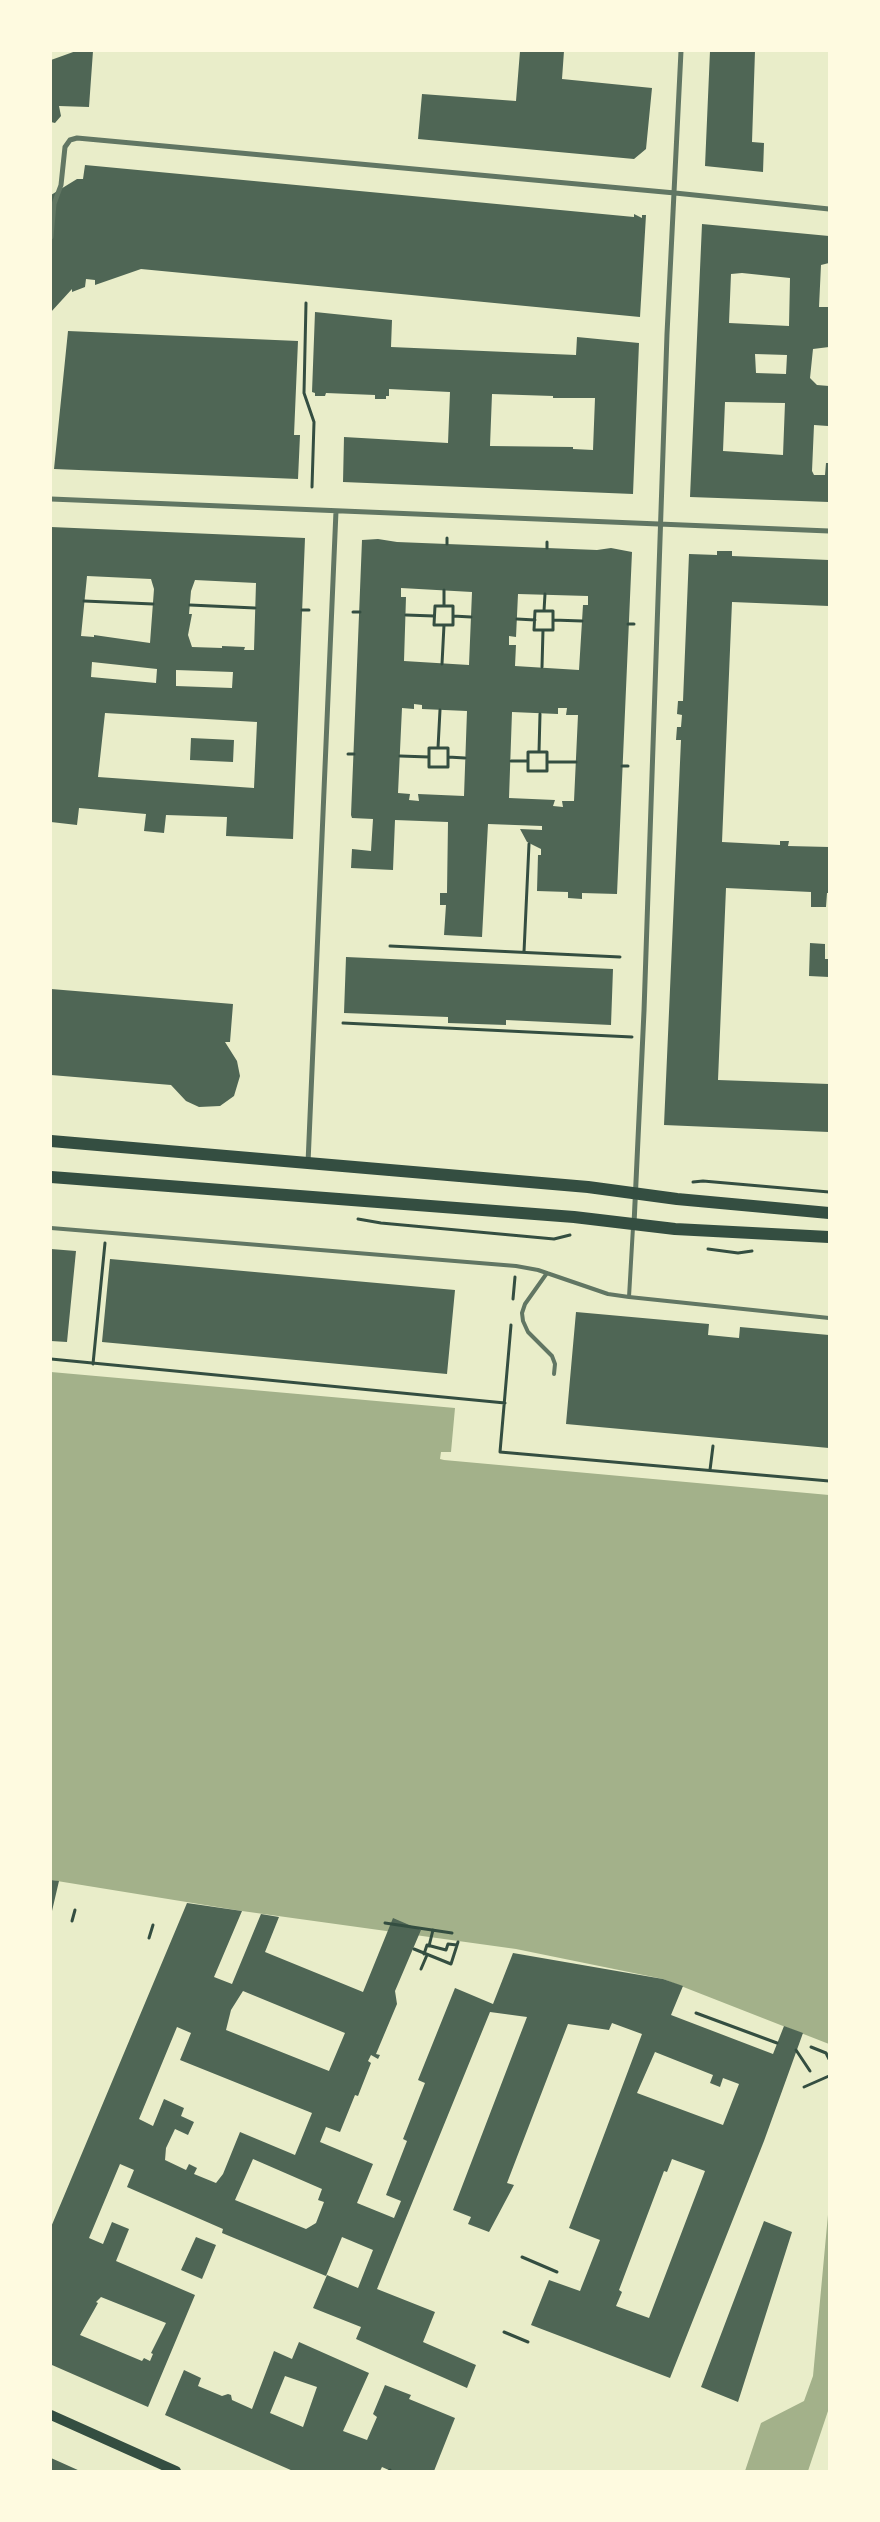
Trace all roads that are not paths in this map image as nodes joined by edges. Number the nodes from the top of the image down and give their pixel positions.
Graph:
1 (681, 51) edge
2 (675, 193) junction
3 (53, 204) edge
4 (829, 209) edge
5 (51, 237) edge
6 (51, 499) edge
7 (336, 511) junction
8 (661, 524) junction
9 (829, 531) edge
10 (51, 1141) edge
11 (308, 1164) junction
12 (51, 1177) edge
13 (635, 1192) junction
14 (829, 1213) edge
15 (634, 1225) junction
16 (51, 1228) edge
17 (829, 1237) edge
18 (547, 1273) junction
19 (629, 1297) junction
20 (829, 1318) edge
21 (554, 1374) dead end
22 (51, 2415) edge
23 (176, 2471) edge

1 - 2 street
2 - 3 street
2 - 4 street
2 - 8 street
3 - 5 street
6 - 7 street
7 - 8 street
7 - 11 street
8 - 9 street
8 - 13 street
10 - 11 main road
11 - 13 main road
12 - 15 main road
13 - 14 main road
13 - 15 street
15 - 17 main road
15 - 19 lane
16 - 18 lane
18 - 19 lane
18 - 21 lane
19 - 20 lane
22 - 23 main road

